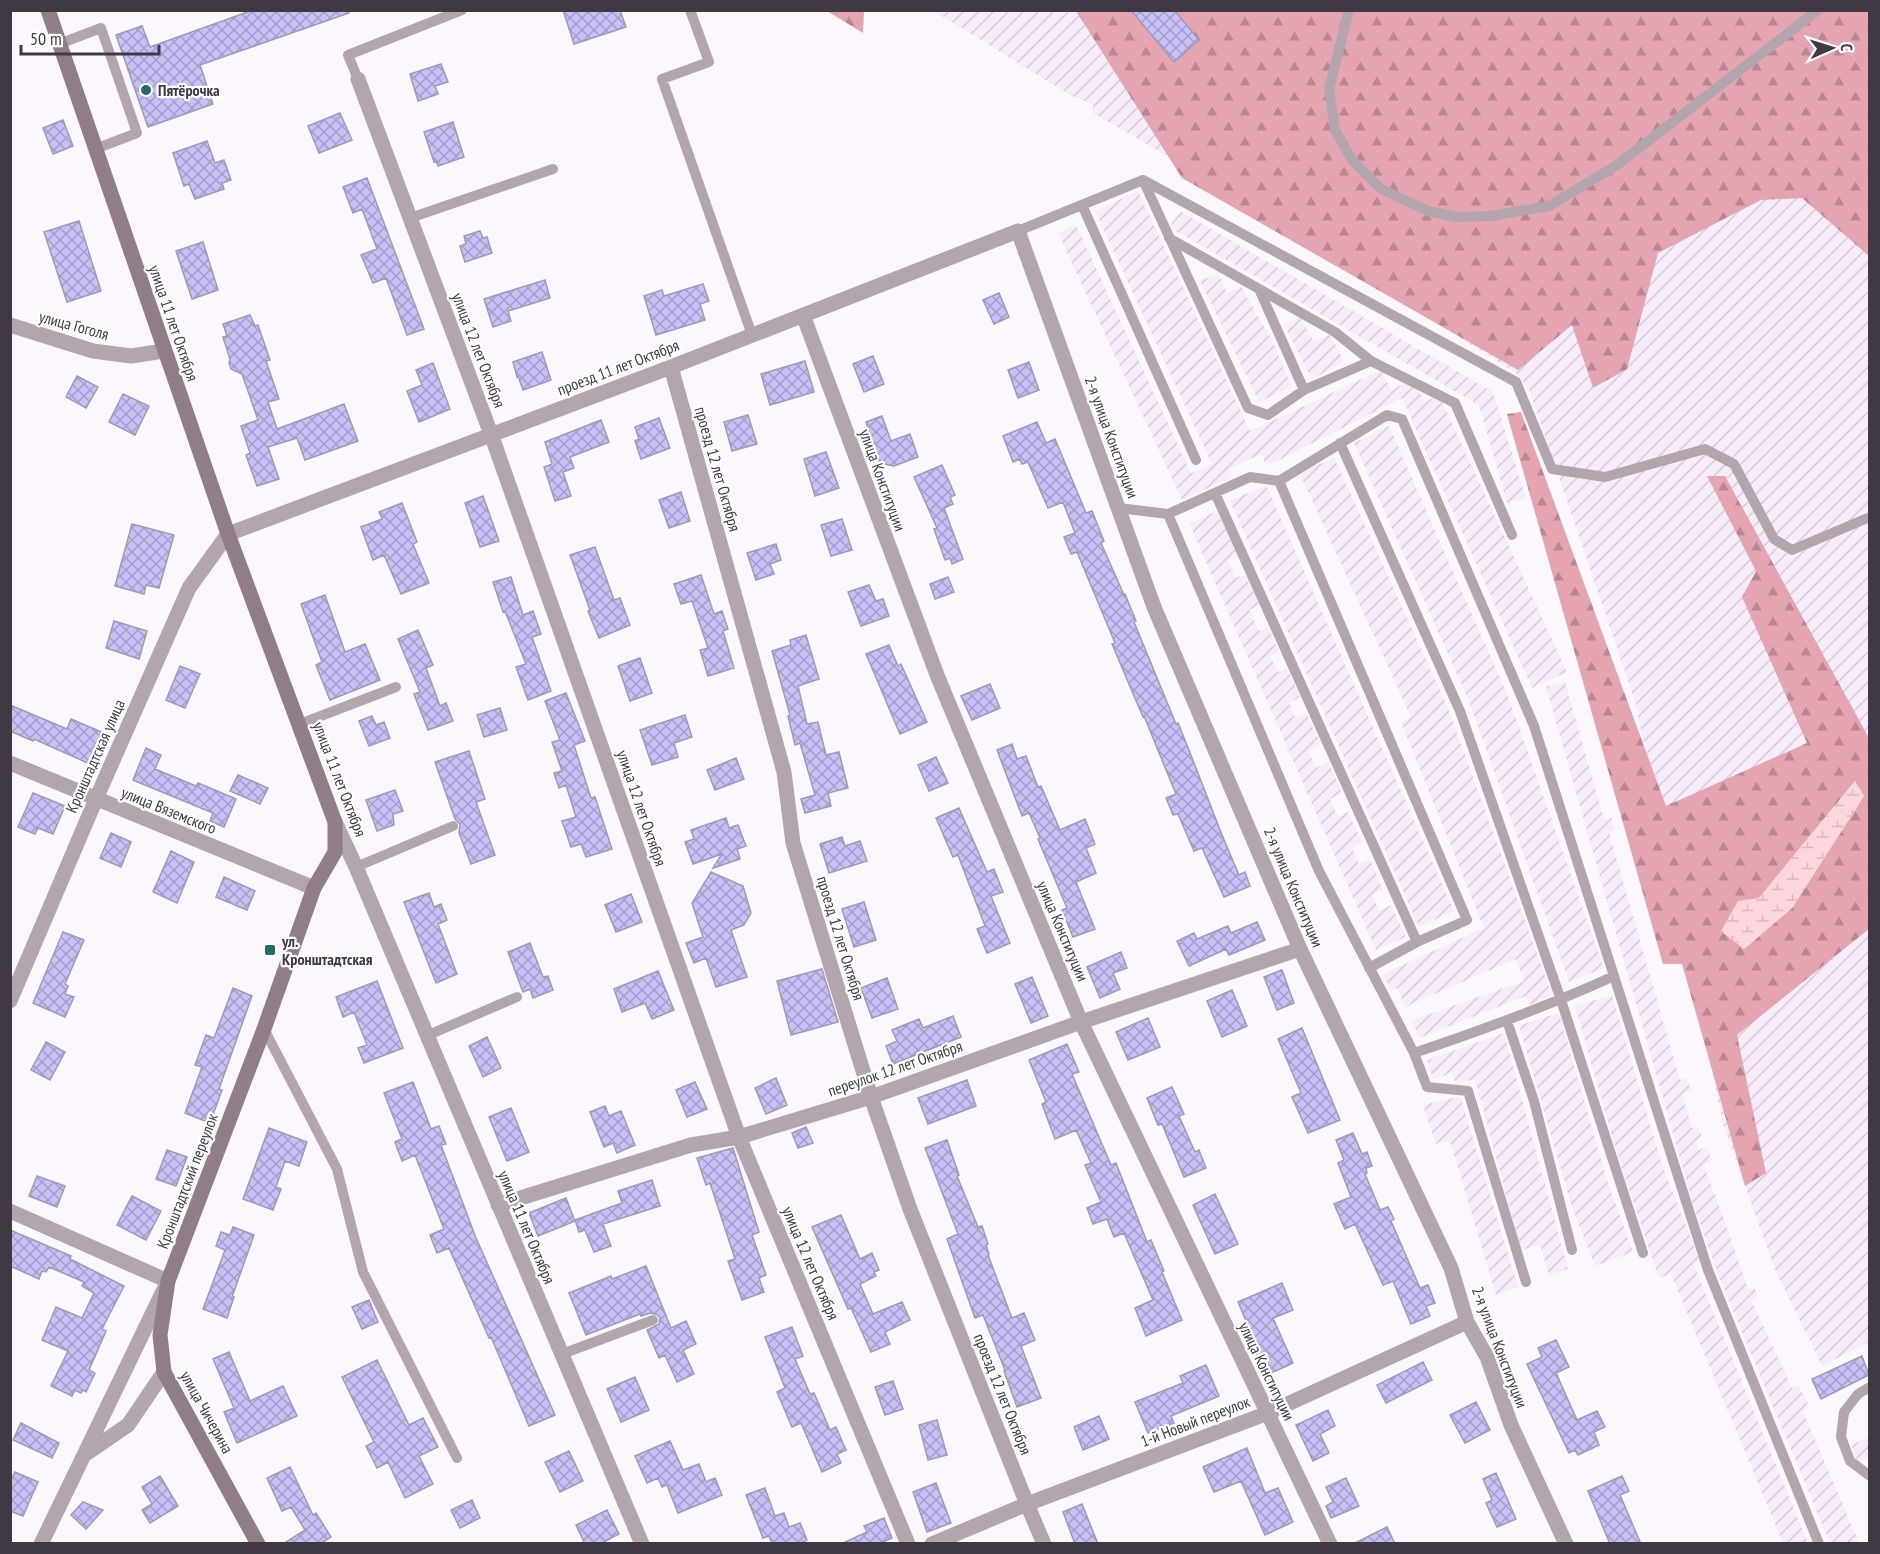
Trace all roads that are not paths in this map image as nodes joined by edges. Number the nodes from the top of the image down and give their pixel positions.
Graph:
1 (48, 10) edge
2 (462, 10) edge
3 (690, 10) edge
4 (1349, 10) edge
5 (1818, 10) edge
6 (59, 44) junction
7 (358, 79) joint
8 (95, 149) junction
9 (554, 169) dead end
10 (1143, 180) junction
11 (1082, 205) junction
12 (410, 218) junction
13 (1018, 231) junction
14 (1169, 238) junction
15 (1259, 289) junction
16 (802, 315) junction
17 (10, 325) edge
18 (752, 335) junction
19 (164, 351) junction
20 (1371, 361) junction
21 (671, 367) junction
22 (1304, 390) junction
23 (491, 435) junction
24 (1340, 443) junction
25 (1196, 460) dead end
26 (1279, 481) junction
27 (1215, 493) junction
28 (1119, 508) junction
29 (1168, 514) junction
30 (1869, 517) edge
31 (228, 534) junction
32 (1512, 535) dead end
33 (396, 687) dead end
34 (300, 724) junction
35 (10, 763) edge
36 (96, 799) junction
37 (335, 822) junction
38 (453, 826) dead end
39 (356, 867) junction
40 (314, 888) junction
41 (1417, 942) junction
42 (1300, 950) junction
43 (1369, 969) junction
44 (1614, 976) junction
45 (517, 997) dead end
46 (1561, 1000) junction
47 (10, 1001) edge
48 (1507, 1021) junction
49 (1081, 1022) junction
50 (264, 1029) junction
51 (426, 1036) junction
52 (1414, 1053) junction
53 (871, 1097) junction
54 (740, 1137) junction
55 (498, 1205) junction
56 (10, 1211) edge
57 (1572, 1250) dead end
58 (1643, 1253) dead end
59 (168, 1281) junction
60 (1526, 1282) dead end
61 (653, 1320) dead end
62 (1467, 1322) junction
63 (562, 1354) junction
64 (164, 1372) junction
65 (1869, 1387) edge
66 (1268, 1413) junction
67 (84, 1455) junction
68 (457, 1458) dead end
69 (1869, 1476) edge
70 (1027, 1504) junction
71 (41, 1544) edge
72 (258, 1544) edge
73 (642, 1544) edge
74 (908, 1544) edge
75 (932, 1544) edge
76 (1044, 1544) edge
77 (1330, 1544) edge
78 (1566, 1544) edge
79 (1820, 1544) edge

1 - 6 street, улица 11 лет Октября
2 - 7 lane
3 - 18 lane
4 - 5 lane
6 - 8 street, улица 11 лет Октября
6 - 8 lane
7 - 12 street, улица 12 лет Октября
8 - 19 street, улица 11 лет Октября
9 - 12 lane
10 - 11 lane
10 - 14 lane
10 - 30 lane
11 - 13 lane
11 - 25 lane
12 - 23 street, улица 12 лет Октября
13 - 16 street, проезд 11 лет Октября
13 - 28 street, 2-я улица Конституции
14 - 15 lane
14 - 22 lane
15 - 20 lane
15 - 22 lane
16 - 18 street, проезд 11 лет Октября
16 - 49 street, улица Конституции
17 - 19 street, улица Гоголя
18 - 21 street, проезд 11 лет Октября
19 - 31 street, улица 11 лет Октября
20 - 22 lane
20 - 32 lane
21 - 23 street, проезд 11 лет Октября
21 - 53 street, проезд 12 лет Октября
23 - 31 street, проезд 11 лет Октября
23 - 54 street, улица 12 лет Октября
24 - 26 lane
24 - 44 lane
24 - 46 lane
26 - 27 lane
26 - 41 lane
27 - 29 lane
27 - 41 lane
28 - 29 lane
28 - 42 street, 2-я улица Конституции
29 - 43 lane
31 - 34 street, улица 11 лет Октября
31 - 36 street, Кронштадтская улица
33 - 34 lane
34 - 37 street, улица 11 лет Октября
35 - 36 street, улица Вяземского
36 - 40 street, улица Вяземского
36 - 47 street, Кронштадтская улица
37 - 39 street, улица 11 лет Октября
37 - 40 street, Кронштадтский переулок
38 - 39 lane
39 - 51 street, улица 11 лет Октября
40 - 50 street, Кронштадтский переулок
41 - 43 lane
42 - 49 street, переулок 12 лет Октября
42 - 62 street, 2-я улица Конституции
43 - 52 lane
44 - 46 lane
44 - 79 lane
45 - 51 lane
46 - 48 lane
46 - 58 lane
48 - 52 lane
48 - 57 lane
49 - 53 street, переулок 12 лет Октября
49 - 66 street, улица Конституции
50 - 59 street, Кронштадтский переулок
50 - 68 lane
51 - 55 street, улица 11 лет Октября
52 - 60 lane
53 - 54 street, переулок 12 лет Октября
53 - 70 street, проезд 12 лет Октября
54 - 55 street, переулок 12 лет Октября
54 - 74 street, улица 12 лет Октября
55 - 63 street, улица 11 лет Октября
56 - 59 street
59 - 64 street, улица Чичерина
59 - 67 street, Кронштадтский переулок
61 - 63 lane
62 - 66 street, 1-й Новый переулок
62 - 78 street, 2-я улица Конституции
63 - 73 street, улица 11 лет Октября
64 - 67 street
64 - 72 street, улица Чичерина
65 - 69 lane
66 - 70 street, 1-й Новый переулок
66 - 77 street, улица Конституции
67 - 71 street, Кронштадтский переулок
70 - 75 street, 1-й Новый переулок
70 - 76 street

